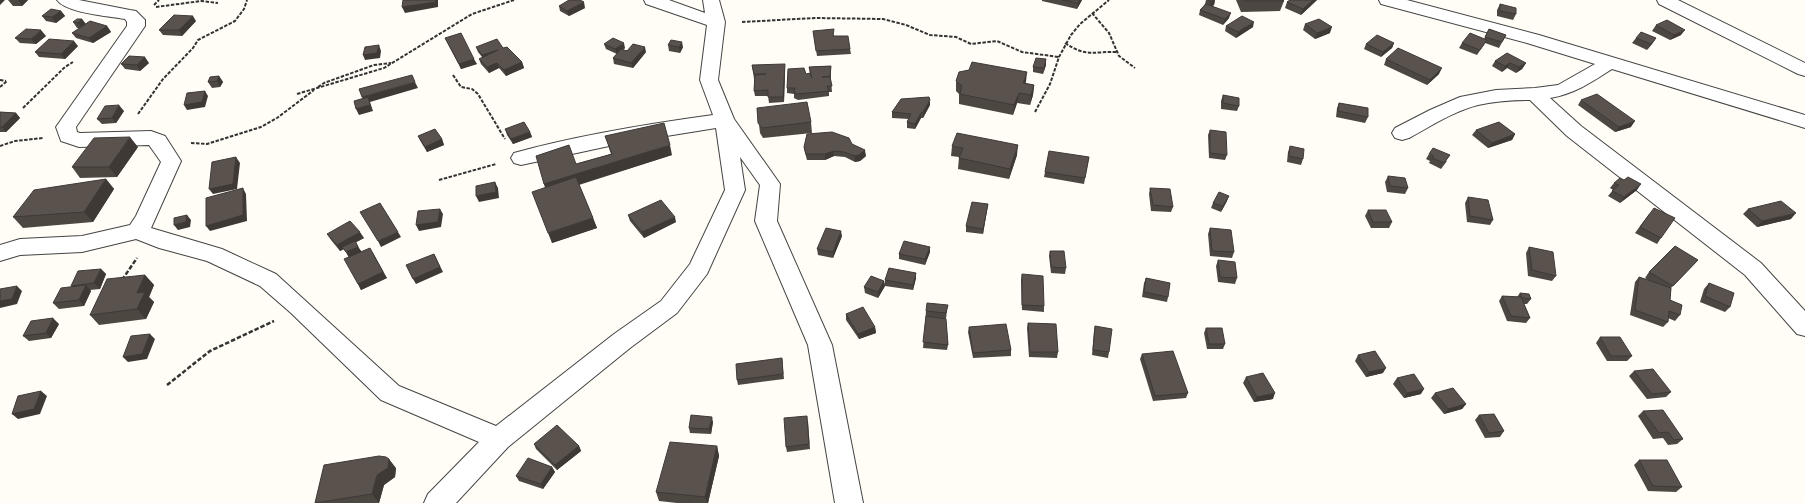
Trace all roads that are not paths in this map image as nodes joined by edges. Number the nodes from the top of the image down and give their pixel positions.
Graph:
1 (65, 0) edge
2 (652, 0) edge
3 (711, 0) edge
4 (1387, 0) edge
5 (1665, 0) edge
6 (716, 22) junction
7 (1609, 63) junction
8 (1805, 70) edge
9 (1535, 94) junction
10 (726, 120) junction
11 (1805, 122) edge
12 (1402, 133) dead end
13 (521, 158) road end
14 (137, 232) junction
15 (0, 253) edge
16 (1805, 327) edge
17 (499, 439) junction
18 (438, 503) edge
19 (850, 503) edge

1 - 14 street
2 - 6 street
3 - 6 street
4 - 7 street
5 - 8 street
6 - 10 street
7 - 9 street
7 - 11 street
9 - 12 street
9 - 16 street
10 - 13 street
10 - 17 street
10 - 19 street
14 - 15 street
14 - 17 street
17 - 18 street

